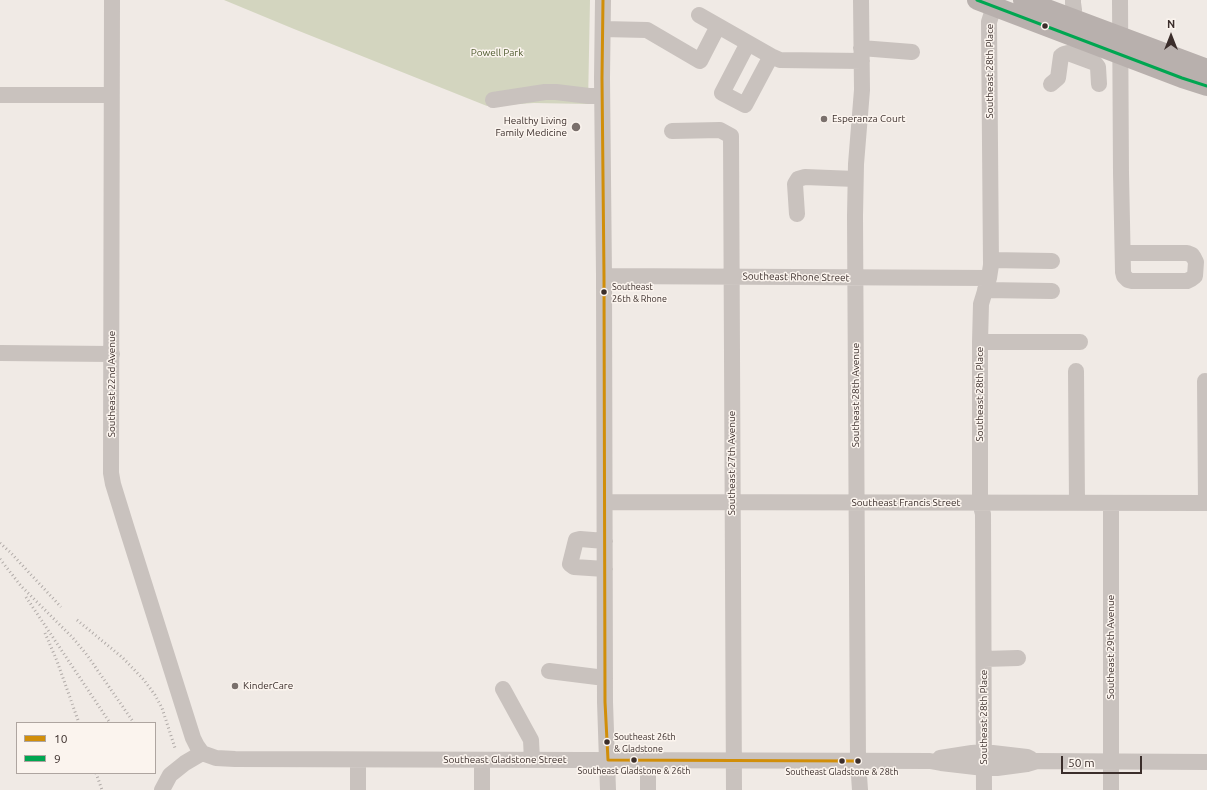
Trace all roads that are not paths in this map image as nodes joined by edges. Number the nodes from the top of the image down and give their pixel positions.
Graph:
1 (112, 0) edge
2 (603, 0) edge
3 (861, 0) edge
4 (1023, 0) edge
5 (1120, 0) edge
6 (989, 2) edge
7 (699, 15) dead end
8 (1069, 17) edge
9 (718, 26) junction
10 (603, 30) junction
11 (748, 43) junction
12 (1120, 46) junction
13 (912, 52) dead end
14 (862, 55) junction
15 (771, 56) junction
16 (1207, 69) edge
17 (1051, 84) dead end
18 (1099, 84) dead end
19 (1207, 86) edge
20 (0, 95) edge
21 (111, 95) junction
22 (602, 96) junction
23 (493, 100) dead end
24 (672, 131) dead end
25 (855, 179) junction
26 (797, 214) dead end
27 (1123, 253) dead end
28 (991, 260) junction
29 (1052, 260) dead end
30 (604, 276) junction
31 (732, 276) junction
32 (855, 277) junction
33 (987, 284) junction
34 (1052, 291) dead end
35 (980, 342) junction
36 (1080, 342) dead end
37 (0, 352) edge
38 (112, 354) junction
39 (1076, 371) dead end
40 (1205, 382) dead end
41 (605, 502) junction
42 (732, 503) junction
43 (857, 503) junction
44 (980, 503) junction
45 (1077, 503) junction
46 (1111, 503) junction
47 (1206, 503) edge
48 (605, 541) junction
49 (605, 569) junction
50 (1018, 658) dead end
51 (984, 659) junction
52 (549, 671) dead end
53 (605, 678) junction
54 (503, 689) dead end
55 (202, 753) junction
56 (358, 760) junction
57 (482, 760) junction
58 (532, 760) junction
59 (608, 760) junction
60 (648, 760) junction
61 (984, 760) junction
62 (733, 761) junction
63 (858, 761) junction
64 (1111, 761) junction
65 (1207, 762) edge
66 (162, 790) edge
67 (358, 790) edge
68 (482, 790) edge
69 (608, 790) edge
70 (648, 790) edge
71 (734, 790) edge
72 (860, 790) edge
73 (984, 790) edge
74 (1111, 790) edge

1 - 21 street, Southeast 22nd Avenue
2 - 10 street
3 - 14 street, Southeast 28th Avenue
4 - 8 main road
5 - 12 street
6 - 8 main road
6 - 28 street, Southeast 28th Place
7 - 9 street
8 - 12 main road
9 - 10 street
9 - 11 street
10 - 22 street
11 - 15 street
11 - 15 street
12 - 16 main road
12 - 19 main road
12 - 27 street
13 - 14 street
14 - 15 street
14 - 25 street, Southeast 28th Avenue
17 - 18 street
20 - 21 street
21 - 38 street, Southeast 22nd Avenue
22 - 23 street
22 - 30 street
24 - 31 street, Southeast 27th Avenue
25 - 26 street
25 - 32 street, Southeast 28th Avenue
28 - 29 street
28 - 33 street, Southeast 28th Place
30 - 31 street, Southeast Rhone Street
30 - 41 street
31 - 32 street, Southeast Rhone Street
31 - 42 street, Southeast 27th Avenue
32 - 33 street, Southeast Rhone Street
32 - 43 street, Southeast 28th Avenue
33 - 34 street, Southeast Rhone Street
33 - 35 street, Southeast 28th Place
35 - 36 street
35 - 44 street, Southeast 28th Place
37 - 38 street
38 - 55 street, Southeast 22nd Avenue
39 - 45 street
40 - 47 street
41 - 42 street, Southeast Francis Street
41 - 48 street
42 - 43 street, Southeast Francis Street
42 - 62 street, Southeast 27th Avenue
43 - 44 street, Southeast Francis Street
43 - 63 street, Southeast 28th Avenue
44 - 45 street, Southeast Francis Street
44 - 51 street, Southeast 28th Place
45 - 46 street, Southeast Francis Street
46 - 47 street, Southeast Francis Street
46 - 64 street, Southeast 29th Avenue
48 - 49 street
48 - 49 street
49 - 53 street
50 - 51 street
51 - 61 street, Southeast 28th Place
52 - 53 street
53 - 59 street
54 - 58 street
55 - 56 street, Southeast Gladstone Street
55 - 66 street
56 - 57 street, Southeast Gladstone Street
56 - 67 street
57 - 58 street, Southeast Gladstone Street
57 - 68 street
58 - 59 street, Southeast Gladstone Street
59 - 60 street, Southeast Gladstone Street
59 - 69 street
60 - 62 street, Southeast Gladstone Street
60 - 70 street
61 - 63 street, Southeast Gladstone Street
61 - 64 street, Southeast Gladstone Street
61 - 73 street, Southeast 28th Place
62 - 63 street, Southeast Gladstone Street
62 - 71 street, Southeast 27th Avenue
63 - 72 street, Southeast 28th Avenue
64 - 65 street, Southeast Gladstone Street
64 - 74 street, Southeast 29th Avenue

